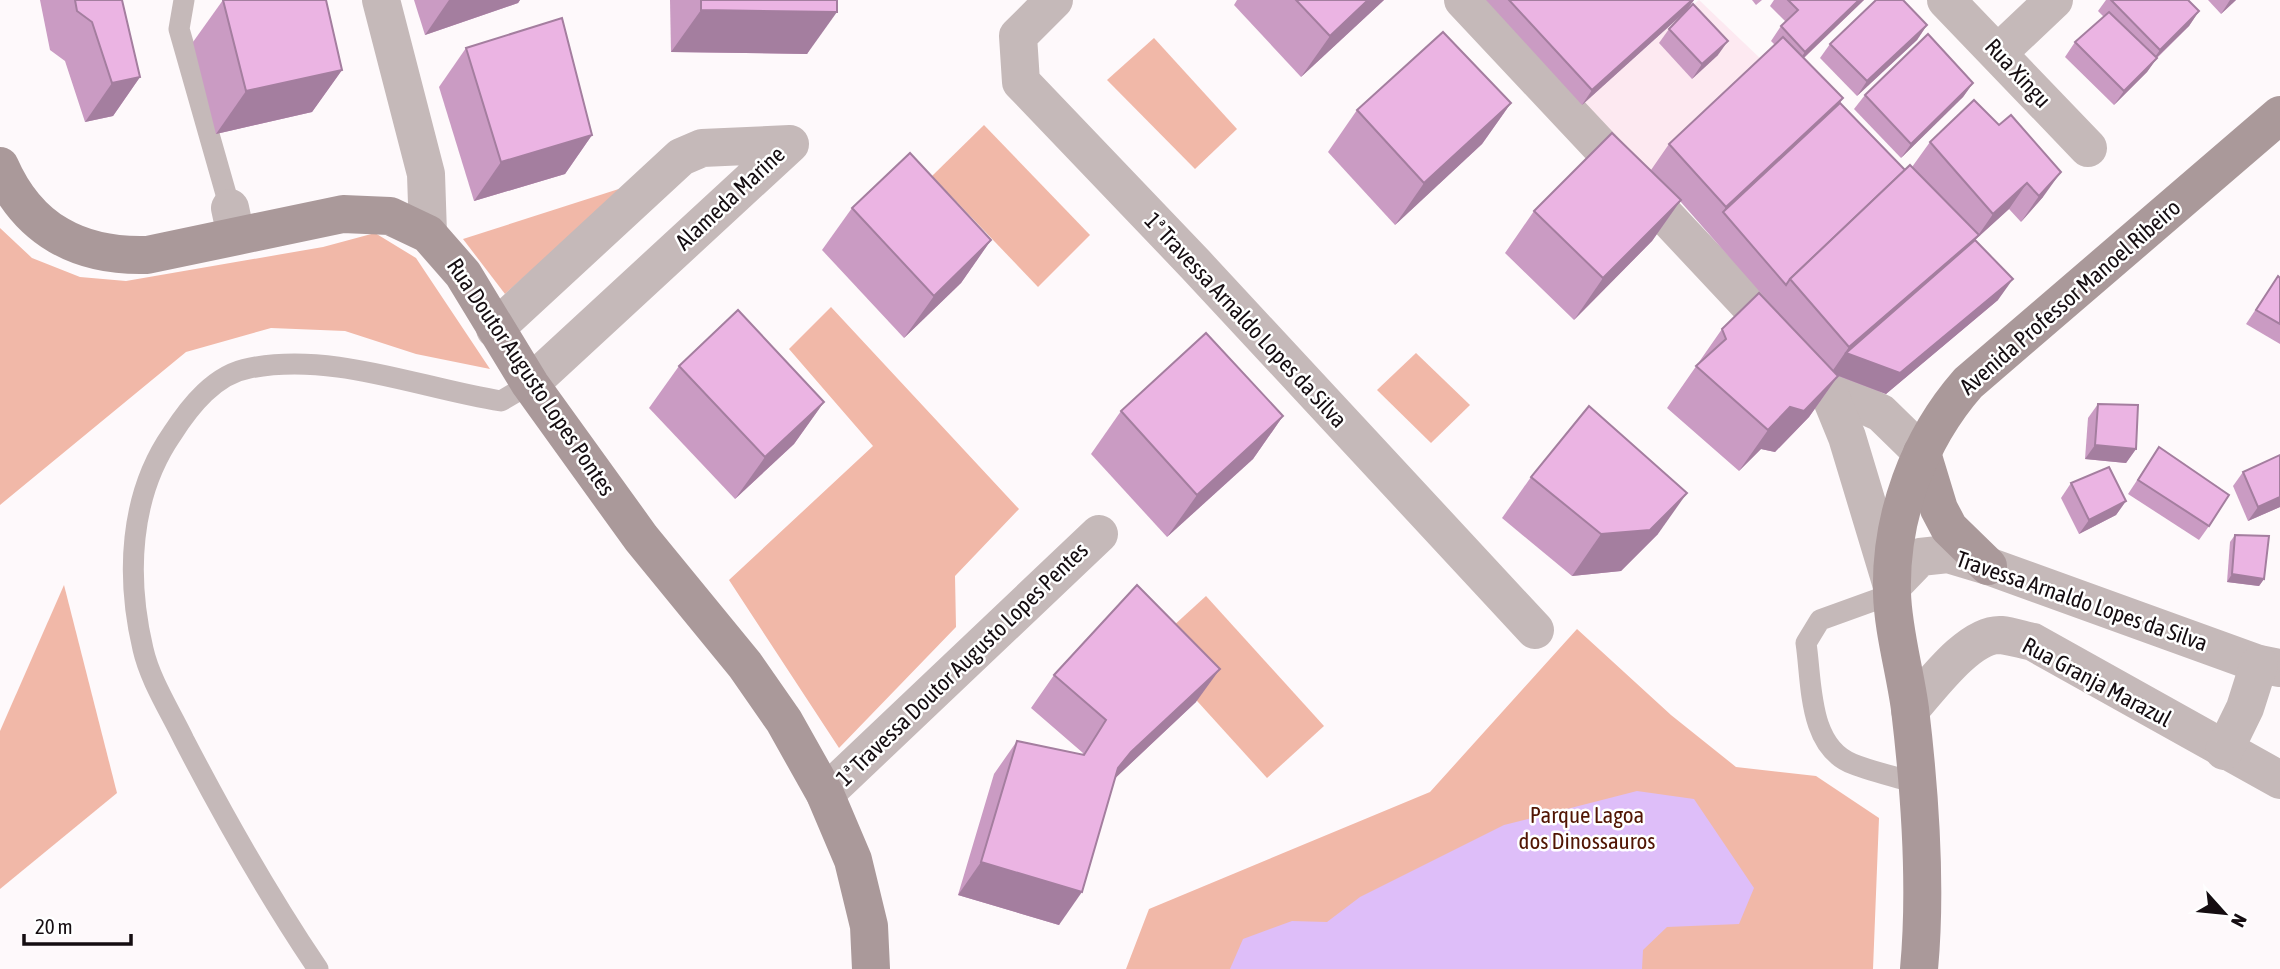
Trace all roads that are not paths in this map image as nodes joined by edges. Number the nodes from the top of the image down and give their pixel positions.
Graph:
1 (184, 0) edge
2 (381, 0) edge
3 (1054, 0) edge
4 (1463, 0) edge
5 (1946, 0) edge
6 (2054, 0) edge
7 (1999, 52) junction
8 (2280, 114) edge
9 (2088, 148) dead end
10 (0, 166) edge
11 (233, 222) junction
12 (429, 233) junction
13 (495, 329) junction
14 (530, 384) junction
15 (1827, 388) junction
16 (1923, 453) junction
17 (1099, 534) dead end
18 (1988, 566) junction
19 (1892, 590) junction
20 (1535, 630) dead end
21 (2269, 666) edge
22 (1910, 710) junction
23 (2224, 751) junction
24 (2280, 780) edge
25 (1917, 783) junction
26 (825, 794) junction
27 (318, 969) edge
28 (871, 969) edge
29 (1919, 969) edge

1 - 11 lane
2 - 12 street
3 - 20 street, 1ª Travessa Arnaldo Lopes da Silva
4 - 15 street
5 - 7 street, Rua Xingu
6 - 7 street
7 - 9 street, Rua Xingu
8 - 16 street, Avenida Professor Manoel Ribeiro
10 - 11 street, Rua Doutor Augusto Lopes Pontes
11 - 12 street, Rua Doutor Augusto Lopes Pontes
12 - 13 street, Rua Doutor Augusto Lopes Pontes
13 - 14 street, Rua Doutor Augusto Lopes Pontes
13 - 14 street, Alameda Marine
14 - 26 street, Rua Doutor Augusto Lopes Pontes
14 - 27 lane
15 - 16 street
15 - 19 street
16 - 18 street
16 - 19 street, Avenida Professor Manoel Ribeiro
17 - 26 street, 1ª Travessa Doutor Augusto Lopes Pentes
18 - 19 street, Travessa Arnaldo Lopes da Silva
18 - 21 street, Travessa Arnaldo Lopes da Silva
19 - 22 street, Avenida Professor Manoel Ribeiro
19 - 25 lane
21 - 23 street
22 - 23 street, Rua Granja Marazul
22 - 25 street, Avenida Professor Manoel Ribeiro
23 - 24 street, Rua Granja Marazul
25 - 29 street, Avenida Professor Manoel Ribeiro
26 - 28 street, Rua Doutor Augusto Lopes Pontes

